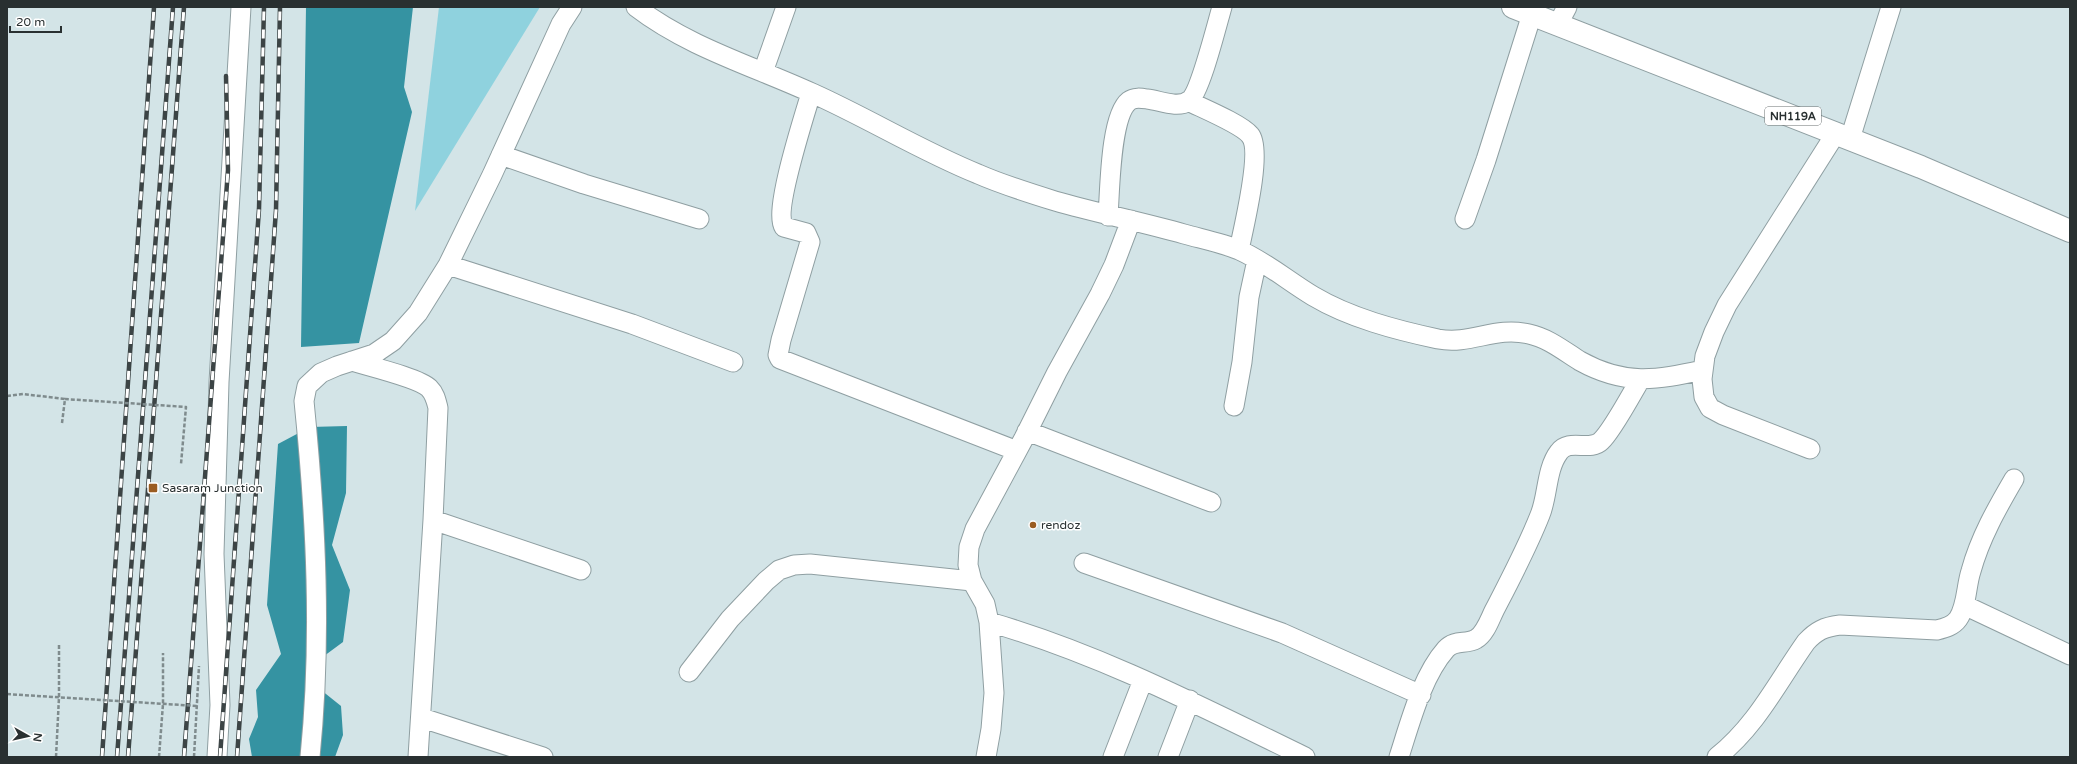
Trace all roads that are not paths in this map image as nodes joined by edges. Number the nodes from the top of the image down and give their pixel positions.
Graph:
1 (241, 7) edge
2 (572, 7) edge
3 (636, 7) edge
4 (786, 7) edge
5 (1222, 7) edge
6 (1891, 7) edge
7 (1523, 11) edge
8 (1563, 16) edge
9 (763, 72) junction
10 (811, 93) junction
11 (1188, 101) junction
12 (1843, 136) junction
13 (501, 154) junction
14 (1108, 216) junction
15 (699, 219) dead end
16 (1465, 219) dead end
17 (1131, 220) junction
18 (2070, 231) edge
19 (1239, 250) junction
20 (1257, 260) junction
21 (448, 265) junction
22 (352, 361) junction
23 (733, 362) dead end
24 (1703, 370) junction
25 (1640, 380) junction
26 (1234, 406) dead end
27 (1027, 431) junction
28 (1810, 449) dead end
29 (1017, 451) junction
30 (2014, 479) dead end
31 (1211, 502) dead end
32 (433, 520) junction
33 (1084, 563) dead end
34 (581, 570) dead end
35 (972, 581) junction
36 (1964, 604) junction
37 (989, 622) junction
38 (2070, 655) edge
39 (689, 672) dead end
40 (1143, 680) junction
41 (1421, 695) junction
42 (1190, 700) junction
43 (422, 718) junction
44 (217, 757) edge
45 (310, 757) edge
46 (418, 757) edge
47 (543, 757) edge
48 (986, 757) edge
49 (1113, 757) edge
50 (1168, 757) edge
51 (1305, 757) edge
52 (1400, 757) edge
53 (1717, 757) edge

1 - 44 street
2 - 13 street
3 - 9 street
4 - 9 street
5 - 11 street
6 - 12 street
7 - 8 highway, NH119A
7 - 16 street
8 - 12 highway, NH119A
9 - 10 street
10 - 14 street
10 - 29 street
11 - 14 street
11 - 19 street
12 - 18 highway, NH119A
12 - 24 street
13 - 15 street
13 - 21 street
14 - 17 street
17 - 19 street
17 - 27 street
19 - 20 street
20 - 25 street
20 - 26 street
21 - 22 street
21 - 23 street
22 - 32 street
22 - 45 street
24 - 25 street
24 - 28 street
25 - 41 street
27 - 29 street
27 - 31 street
29 - 35 street
30 - 36 street
32 - 34 street
32 - 43 street
33 - 41 street
35 - 37 street
35 - 39 street
36 - 38 street
36 - 53 street
37 - 40 street
37 - 48 street
40 - 42 street
40 - 49 street
41 - 52 street
42 - 50 street
42 - 51 street
43 - 46 street
43 - 47 street

